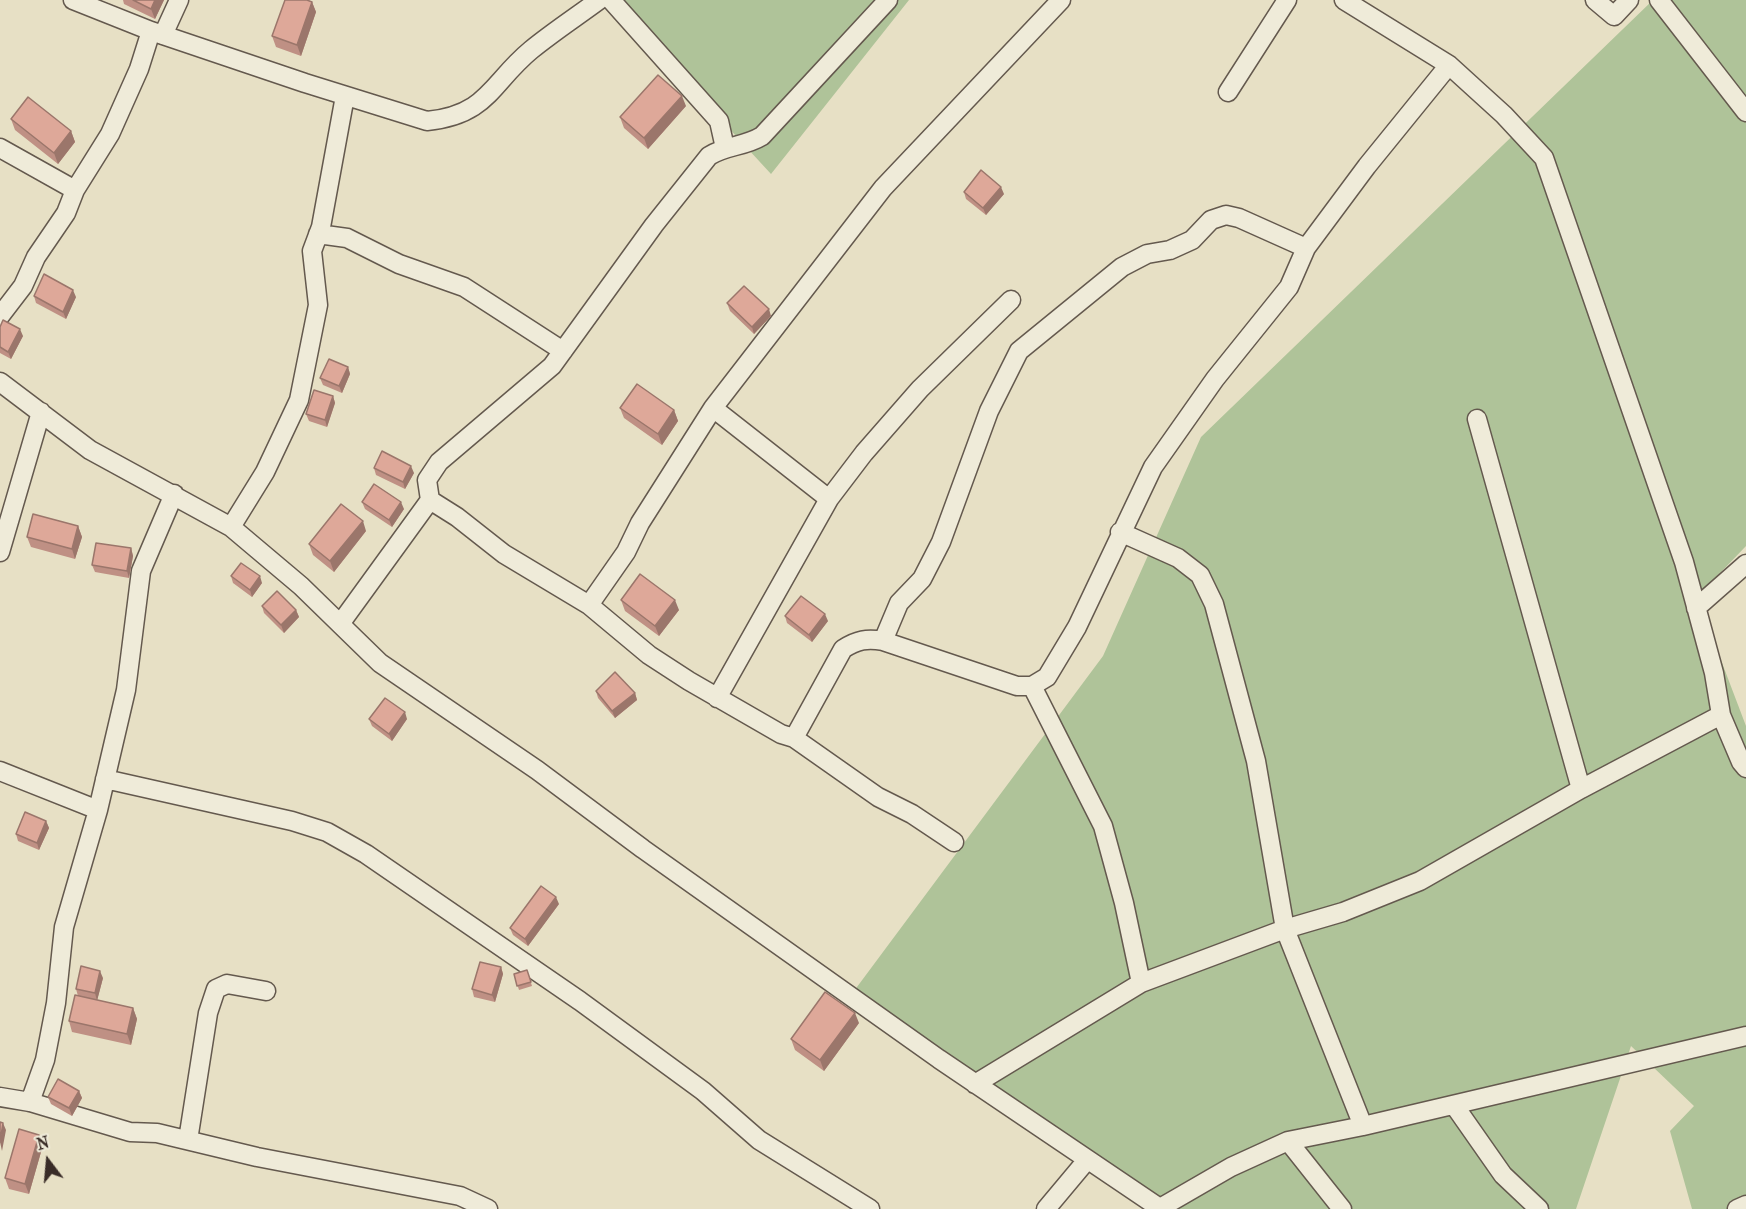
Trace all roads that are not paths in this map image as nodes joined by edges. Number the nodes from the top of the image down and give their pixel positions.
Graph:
1 (73, 0) edge
2 (179, 0) edge
3 (598, 0) edge
4 (611, 0) edge
5 (888, 0) edge
6 (1061, 0) edge
7 (1287, 0) edge
8 (1344, 0) edge
9 (1595, 0) edge
10 (1629, 0) edge
11 (1659, 0) edge
12 (157, 33) junction
13 (1449, 65) junction
14 (1228, 92) dead end
15 (345, 96) junction
16 (1746, 112) edge
17 (0, 148) edge
18 (725, 148) junction
19 (75, 190) junction
20 (318, 234) junction
21 (1306, 248) junction
22 (1011, 300) dead end
23 (0, 316) edge
24 (563, 351) junction
25 (0, 382) edge
26 (713, 408) junction
27 (41, 412) junction
28 (1477, 418) dead end
29 (174, 494) junction
30 (430, 500) junction
31 (829, 500) junction
32 (231, 527) junction
33 (1120, 532) junction
34 (0, 552) edge
35 (1746, 564) edge
36 (589, 605) junction
37 (1696, 608) junction
38 (340, 624) junction
39 (883, 641) junction
40 (1032, 686) junction
41 (717, 698) junction
42 (1721, 715) junction
43 (794, 738) junction
44 (1746, 768) edge
45 (0, 771) edge
46 (105, 779) junction
47 (1581, 789) junction
48 (98, 810) junction
49 (954, 842) dead end
50 (1285, 929) junction
51 (1141, 983) junction
52 (266, 991) dead end
53 (1746, 1036) edge
54 (975, 1084) junction
55 (0, 1097) edge
56 (30, 1102) junction
57 (1454, 1105) junction
58 (1363, 1126) junction
59 (188, 1140) junction
60 (1288, 1141) junction
61 (1087, 1160) junction
62 (1746, 1205) edge
63 (1160, 1208) edge
64 (488, 1209) edge
65 (870, 1209) edge
66 (1046, 1209) edge
67 (1342, 1209) edge
68 (1539, 1209) edge
69 (1737, 1209) edge

1 - 12 street
2 - 12 street
3 - 15 street
4 - 18 street
5 - 18 street
6 - 26 street
7 - 14 street
8 - 13 street
9 - 10 street
11 - 16 street
12 - 15 street
12 - 19 street
13 - 21 street
13 - 37 street
15 - 20 street
17 - 19 street
18 - 24 street
19 - 23 street
20 - 24 street
20 - 32 street
21 - 33 street
21 - 39 street
22 - 31 street
24 - 30 street
25 - 27 street
26 - 31 street
26 - 36 street
27 - 29 street
27 - 34 street
28 - 47 street
29 - 32 street
29 - 46 street
30 - 36 street
30 - 38 street
31 - 41 street
32 - 38 street
33 - 40 street
33 - 50 street
35 - 37 street
36 - 41 street
37 - 42 street
38 - 54 street
39 - 40 street
39 - 43 street
40 - 51 street
41 - 43 street
42 - 44 street
42 - 47 street
43 - 49 street
45 - 48 street
46 - 48 street
46 - 65 street
47 - 50 street
48 - 56 street
50 - 51 street
50 - 58 street
51 - 54 street
52 - 59 street
53 - 57 street
54 - 61 street
55 - 56 street
56 - 59 street
57 - 58 street
57 - 68 street
58 - 60 street
59 - 64 street
60 - 63 street
60 - 67 street
61 - 63 street
61 - 66 street
62 - 69 street

